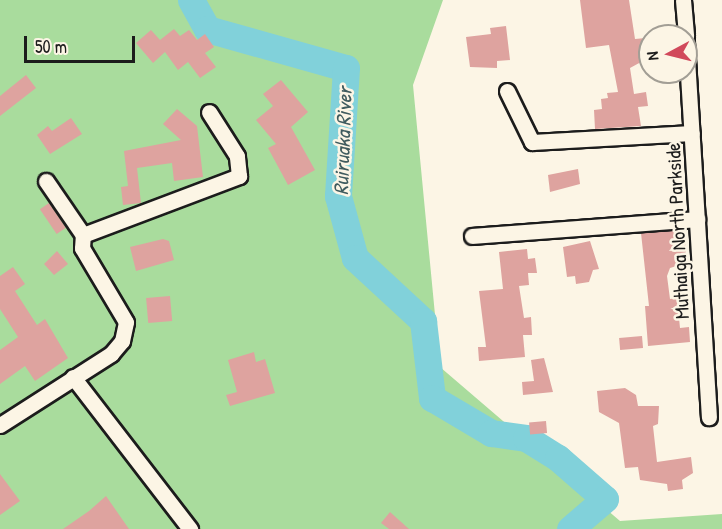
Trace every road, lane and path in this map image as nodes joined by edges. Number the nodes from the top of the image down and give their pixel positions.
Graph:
1 (683, 0) edge
2 (685, 24) edge
3 (689, 84) edge
4 (507, 91) dead end
5 (209, 112) dead end
6 (692, 133) junction
7 (46, 181) dead end
8 (697, 219) junction
9 (83, 236) junction
10 (472, 236) dead end
11 (73, 377) junction
12 (709, 417) dead end
13 (0, 425) edge
14 (190, 529) edge

1 - 2 street
3 - 6 street, Muthaiga North Parkside
4 - 6 street
5 - 9 street
6 - 8 street, Muthaiga North Parkside
7 - 9 street
8 - 10 street
8 - 12 street, Muthaiga North Parkside
9 - 11 street
11 - 13 street
11 - 14 street

